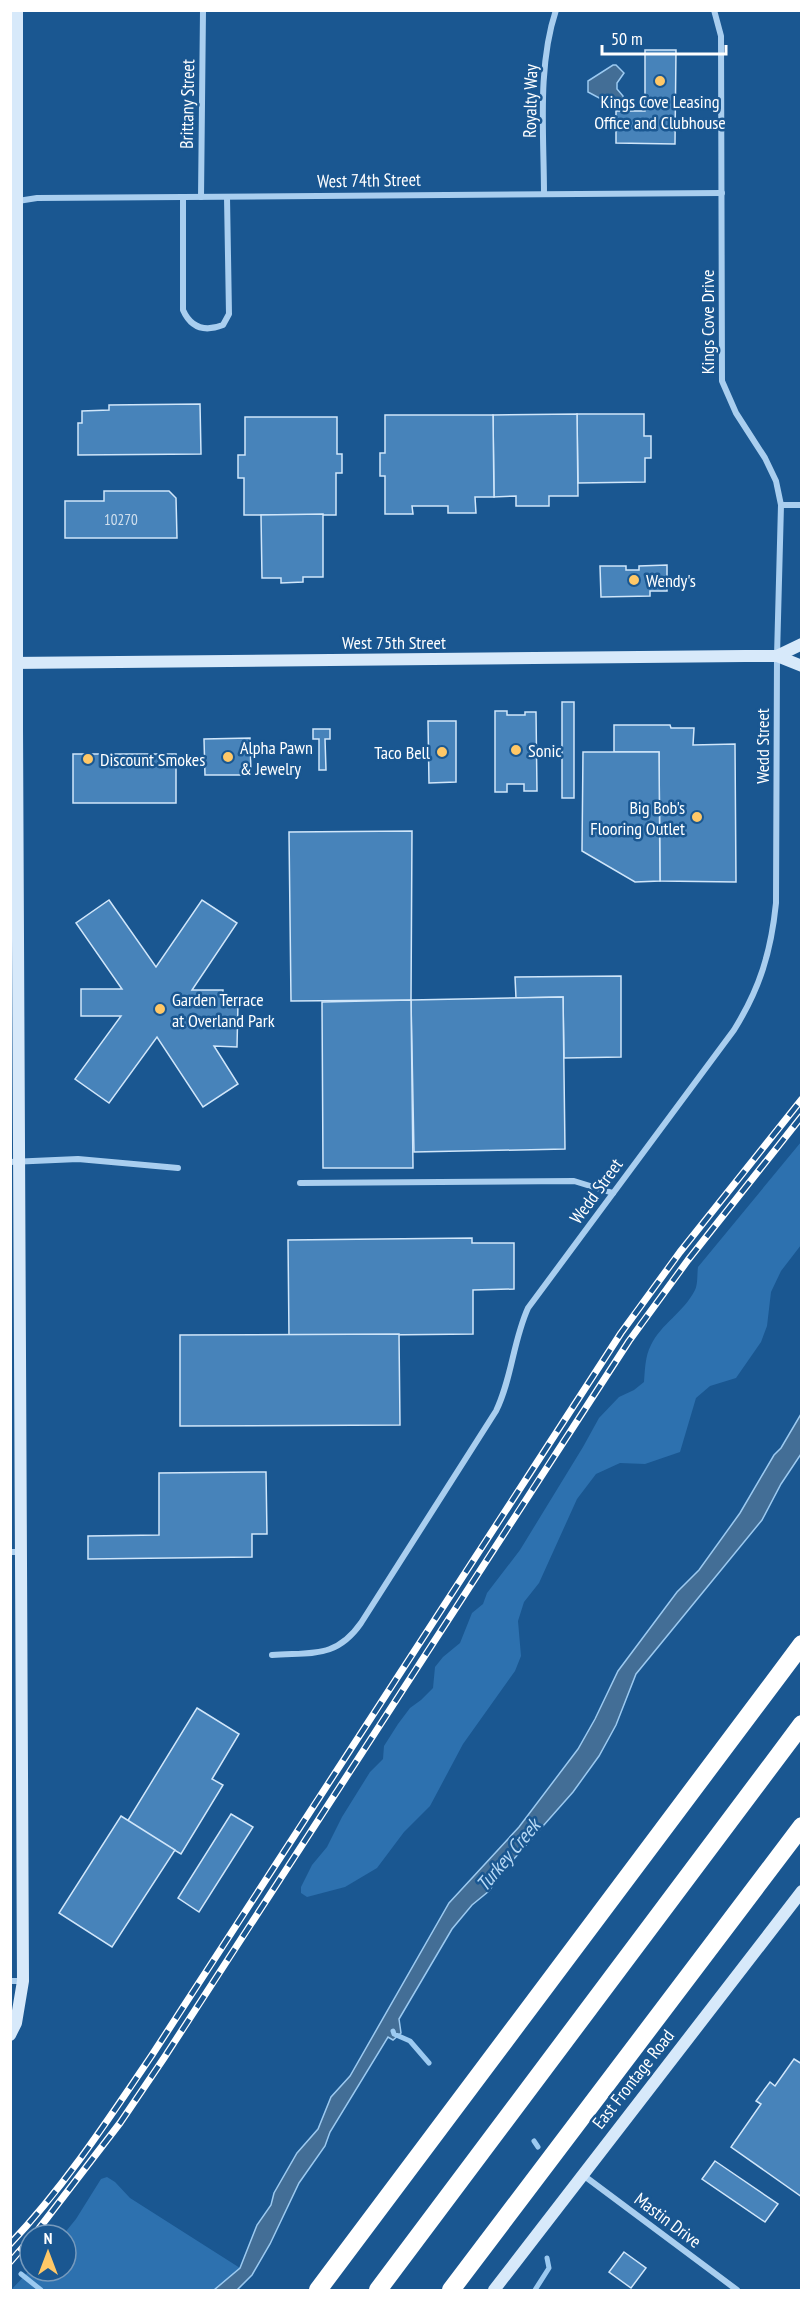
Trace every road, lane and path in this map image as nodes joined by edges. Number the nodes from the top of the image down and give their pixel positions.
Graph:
1 (17, 10) edge
2 (203, 10) edge
3 (556, 10) edge
4 (714, 10) edge
5 (14, 56) edge
6 (722, 193) junction
7 (544, 194) junction
8 (183, 197) junction
9 (201, 197) junction
10 (227, 197) junction
11 (18, 201) junction
12 (781, 505) junction
13 (801, 505) edge
14 (801, 644) edge
15 (777, 656) junction
16 (14, 663) edge
17 (801, 666) edge
18 (15, 971) edge
19 (15, 1162) edge
20 (178, 1168) dead end
21 (300, 1183) dead end
22 (613, 1193) junction
23 (16, 1552) edge
24 (801, 1644) edge
25 (272, 1655) dead end
26 (801, 1724) edge
27 (801, 1826) edge
28 (801, 1891) edge
29 (17, 1981) edge
30 (10, 2035) edge
31 (582, 2174) junction
32 (318, 2290) edge
33 (378, 2290) edge
34 (451, 2290) edge
35 (494, 2290) edge
36 (737, 2290) edge

1 - 5 street
2 - 9 street, Brittany Street
3 - 7 street, Royalty Way
4 - 6 street, Kings Cove Drive
5 - 11 street
6 - 7 street, West 74th Street
6 - 12 street, Kings Cove Drive
7 - 10 street, West 74th Street
8 - 9 street, West 74th Street
8 - 10 street
8 - 11 street, West 74th Street
9 - 10 street, West 74th Street
11 - 16 street
12 - 13 street
12 - 15 street, Kings Cove Drive
14 - 15 street, West 75th Street
15 - 16 street, West 75th Street
15 - 17 street, West 75th Street
15 - 22 street, Wedd Street
16 - 18 street
18 - 19 street
19 - 20 street
19 - 23 street
21 - 22 street
22 - 25 street, Wedd Street
23 - 29 street
24 - 32 highway
26 - 33 highway
27 - 34 highway
28 - 31 street, East Frontage Road
29 - 30 street
31 - 35 street, East Frontage Road
31 - 36 street, Mastin Drive

